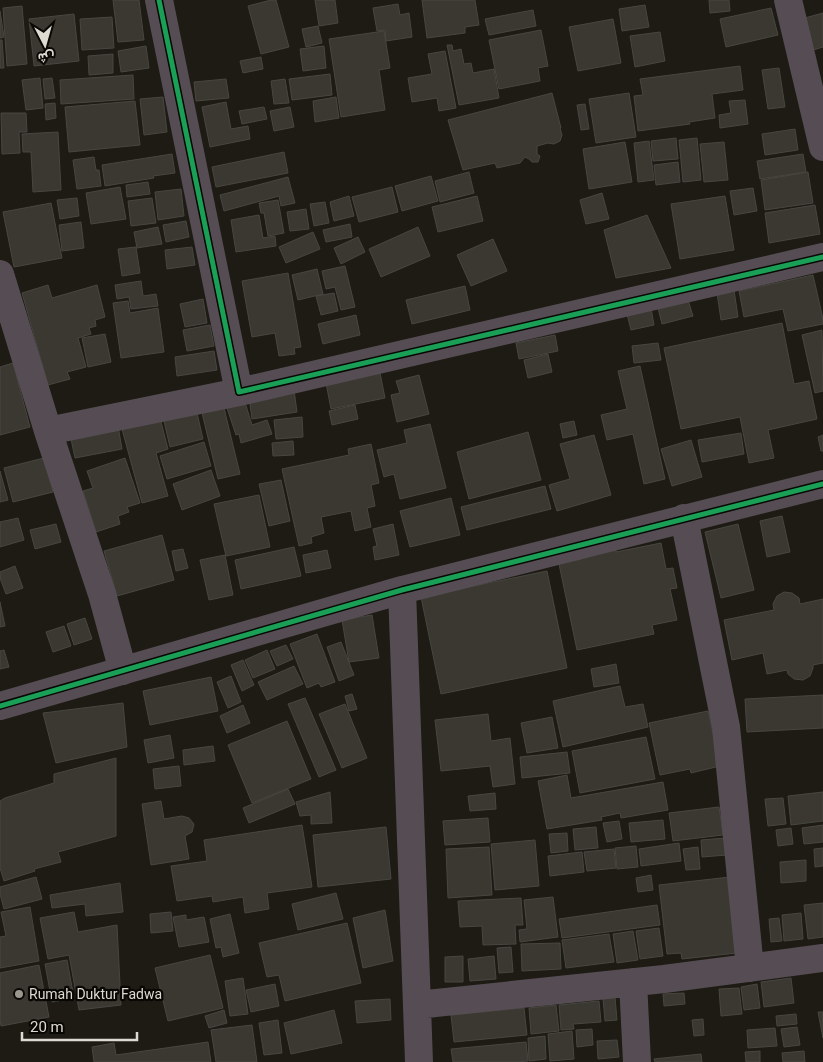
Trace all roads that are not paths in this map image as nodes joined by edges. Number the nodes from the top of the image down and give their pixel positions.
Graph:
1 (159, 0) edge
2 (788, 0) edge
3 (823, 148) edge
4 (823, 257) edge
5 (0, 274) edge
6 (9, 334) edge
7 (238, 392) junction
8 (48, 431) junction
9 (823, 484) edge
10 (684, 518) junction
11 (402, 590) junction
12 (123, 671) junction
13 (0, 706) edge
14 (823, 958) edge
15 (750, 968) junction
16 (632, 982) junction
17 (418, 1005) junction
18 (419, 1062) edge
19 (637, 1062) edge

1 - 7 street
2 - 3 street
4 - 7 street
5 - 6 street
6 - 8 street
7 - 8 street
8 - 12 street
9 - 10 street
10 - 11 street
10 - 15 street
11 - 12 street
11 - 17 street
12 - 13 street
14 - 15 street
15 - 16 street
16 - 17 street
16 - 19 street
17 - 18 street

